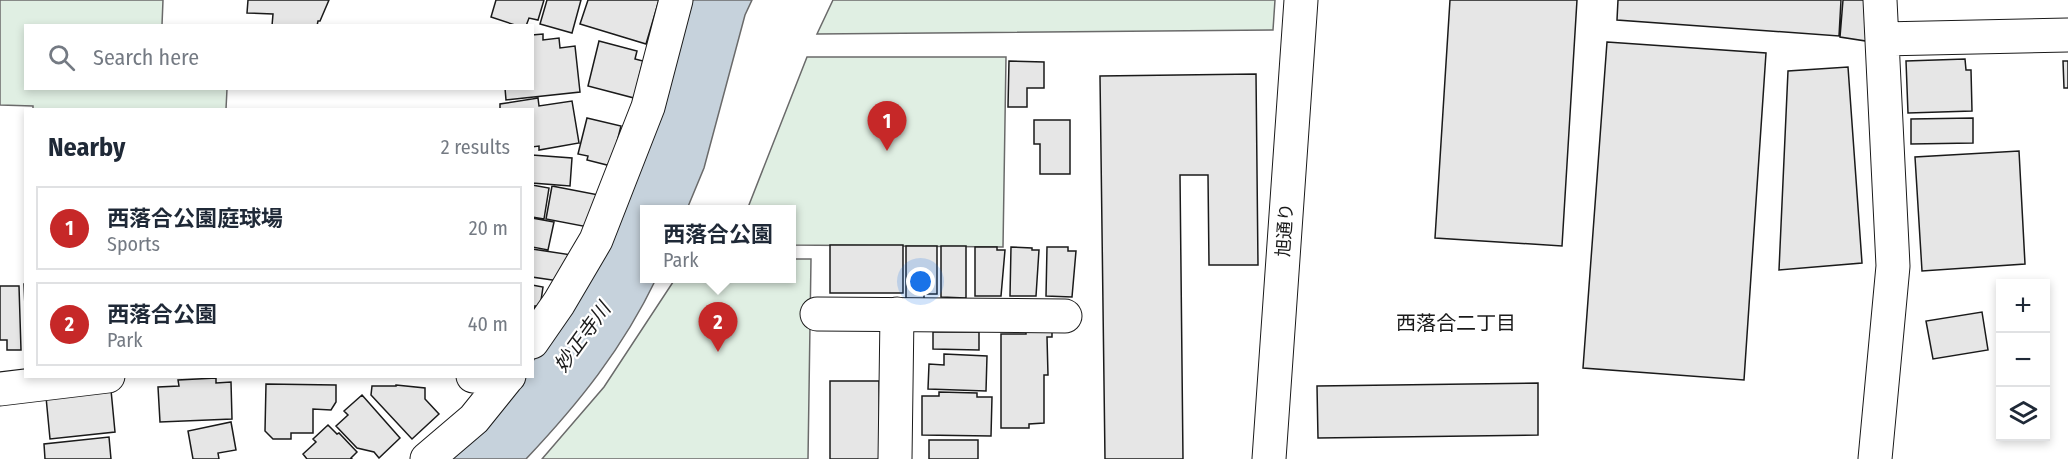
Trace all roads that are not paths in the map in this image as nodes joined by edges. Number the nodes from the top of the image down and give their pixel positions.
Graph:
1 (676, 0) edge
2 (1301, 0) edge
3 (1880, 0) edge
4 (2068, 35) edge
5 (1882, 39) junction
6 (818, 314) dead end
7 (897, 314) junction
8 (1065, 316) dead end
9 (534, 339) edge
10 (91, 378) edge
11 (507, 378) edge
12 (0, 389) edge
13 (427, 459) edge
14 (895, 459) edge
15 (1269, 459) edge
16 (1875, 459) edge

1 - 9 street
2 - 15 street, 旭通り
3 - 5 street
4 - 5 street
5 - 16 street
6 - 7 street
7 - 8 street
7 - 14 street
10 - 12 street
11 - 13 street

